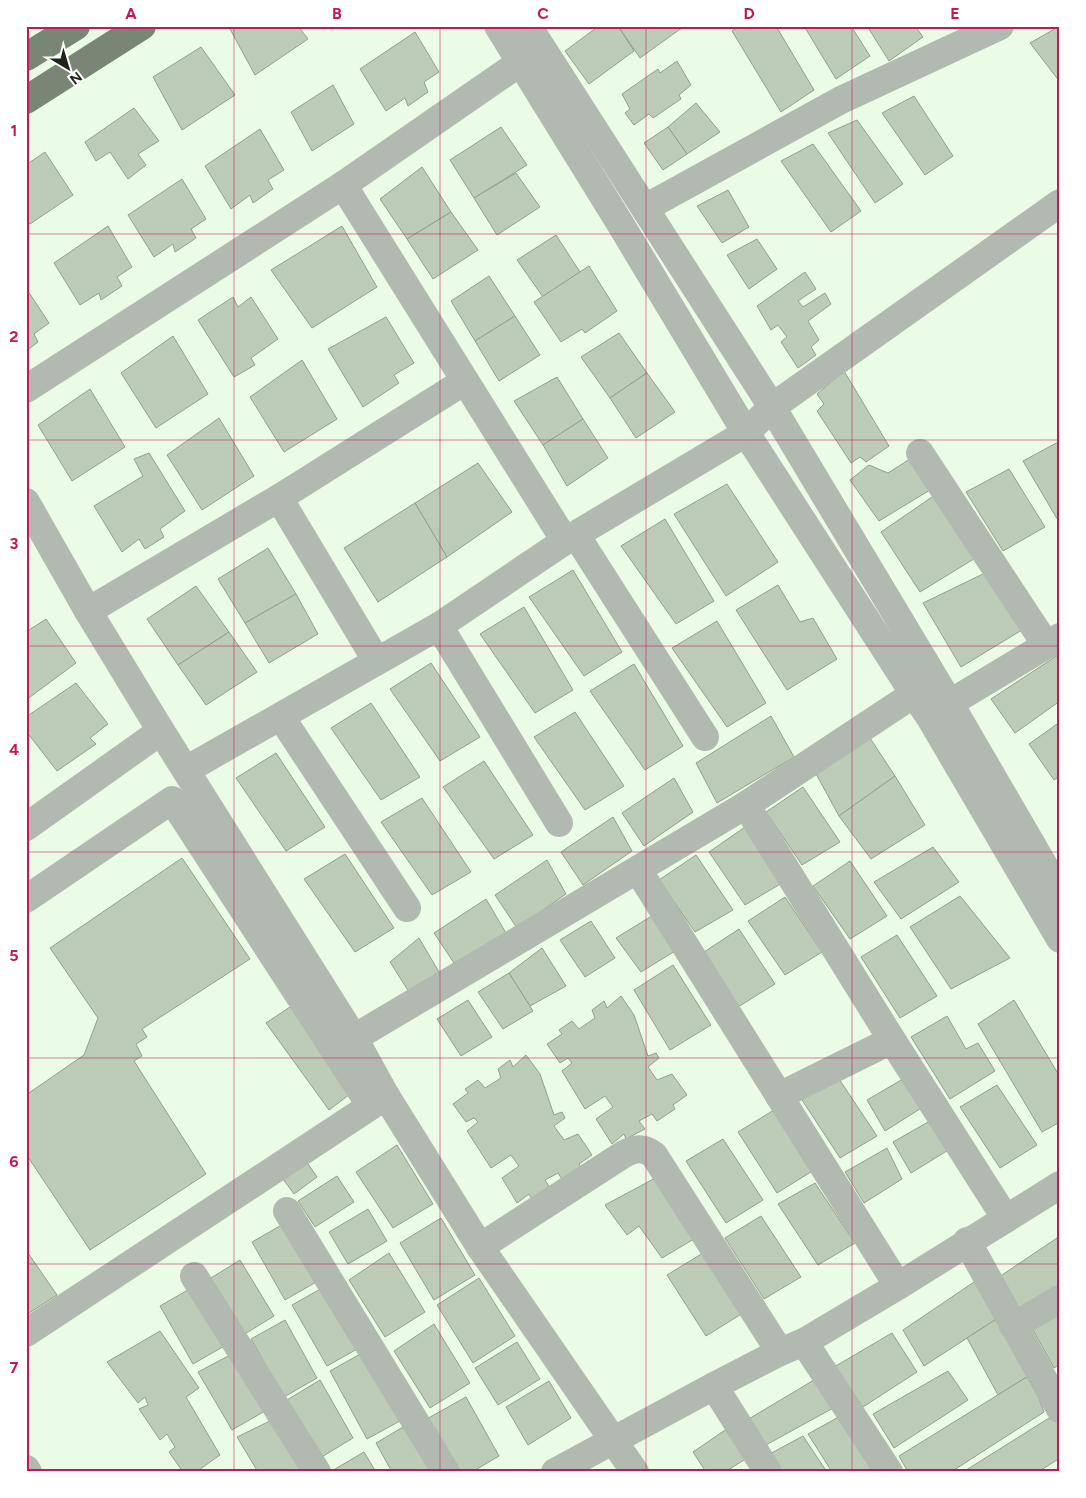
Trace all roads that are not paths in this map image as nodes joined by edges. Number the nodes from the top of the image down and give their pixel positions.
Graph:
1 (76, 26) edge
2 (142, 26) edge
3 (498, 26) edge
4 (1000, 26) edge
5 (533, 32) edge
6 (26, 57) edge
7 (519, 63) junction
8 (26, 100) edge
9 (343, 185) junction
10 (1060, 202) edge
11 (645, 208) junction
12 (465, 381) junction
13 (26, 389) edge
14 (772, 407) junction
15 (746, 433) junction
16 (920, 453) dead end
17 (279, 498) junction
18 (29, 514) edge
19 (571, 538) junction
20 (88, 611) junction
21 (439, 626) junction
22 (1053, 641) edge
23 (376, 660) junction
24 (931, 704) junction
25 (281, 717) junction
26 (161, 731) junction
27 (705, 737) dead end
28 (186, 770) junction
29 (746, 805) junction
30 (559, 823) dead end
31 (26, 827) edge
32 (638, 870) junction
33 (1060, 893) edge
34 (26, 900) edge
35 (407, 908) dead end
36 (1060, 939) edge
37 (354, 1038) junction
38 (892, 1040) junction
39 (779, 1096) junction
40 (378, 1100) junction
41 (1060, 1184) edge
42 (287, 1211) dead end
43 (1006, 1219) junction
44 (967, 1242) junction
45 (480, 1247) junction
46 (194, 1276) dead end
47 (898, 1286) junction
48 (1060, 1299) edge
49 (1013, 1326) junction
50 (26, 1334) edge
51 (792, 1347) junction
52 (714, 1386) junction
53 (1060, 1409) edge
54 (613, 1440) junction
55 (317, 1472) edge
56 (446, 1472) edge
57 (555, 1472) edge
58 (635, 1472) edge
59 (768, 1472) edge
60 (889, 1472) edge

1 - 6 main road
2 - 8 main road
3 - 7 street
4 - 11 street
5 - 7 street
5 - 11 street
7 - 9 street
7 - 15 street
9 - 12 street
9 - 13 street
10 - 14 street
11 - 14 street
12 - 17 street
12 - 19 street
14 - 15 street
14 - 24 street
15 - 19 street
15 - 24 street
16 - 22 street
17 - 20 street
17 - 23 street
18 - 20 street
19 - 21 street
19 - 27 street
20 - 26 street
21 - 23 street
21 - 30 street
22 - 24 street
23 - 25 street
24 - 29 street
24 - 33 street
24 - 36 street
25 - 28 street
25 - 35 street
26 - 28 street
26 - 31 street
28 - 37 street
29 - 32 street
29 - 38 street
32 - 37 street
32 - 39 street
34 - 40 street
37 - 40 street
38 - 39 street
38 - 43 street
39 - 47 street
40 - 45 street
40 - 50 street
41 - 43 street
42 - 56 street
43 - 44 street
44 - 47 street
44 - 49 street
45 - 51 street
45 - 54 street
46 - 55 street
47 - 51 street
48 - 49 street
49 - 53 street
51 - 52 street
51 - 60 street
52 - 54 street
52 - 59 street
54 - 57 street
54 - 58 street

